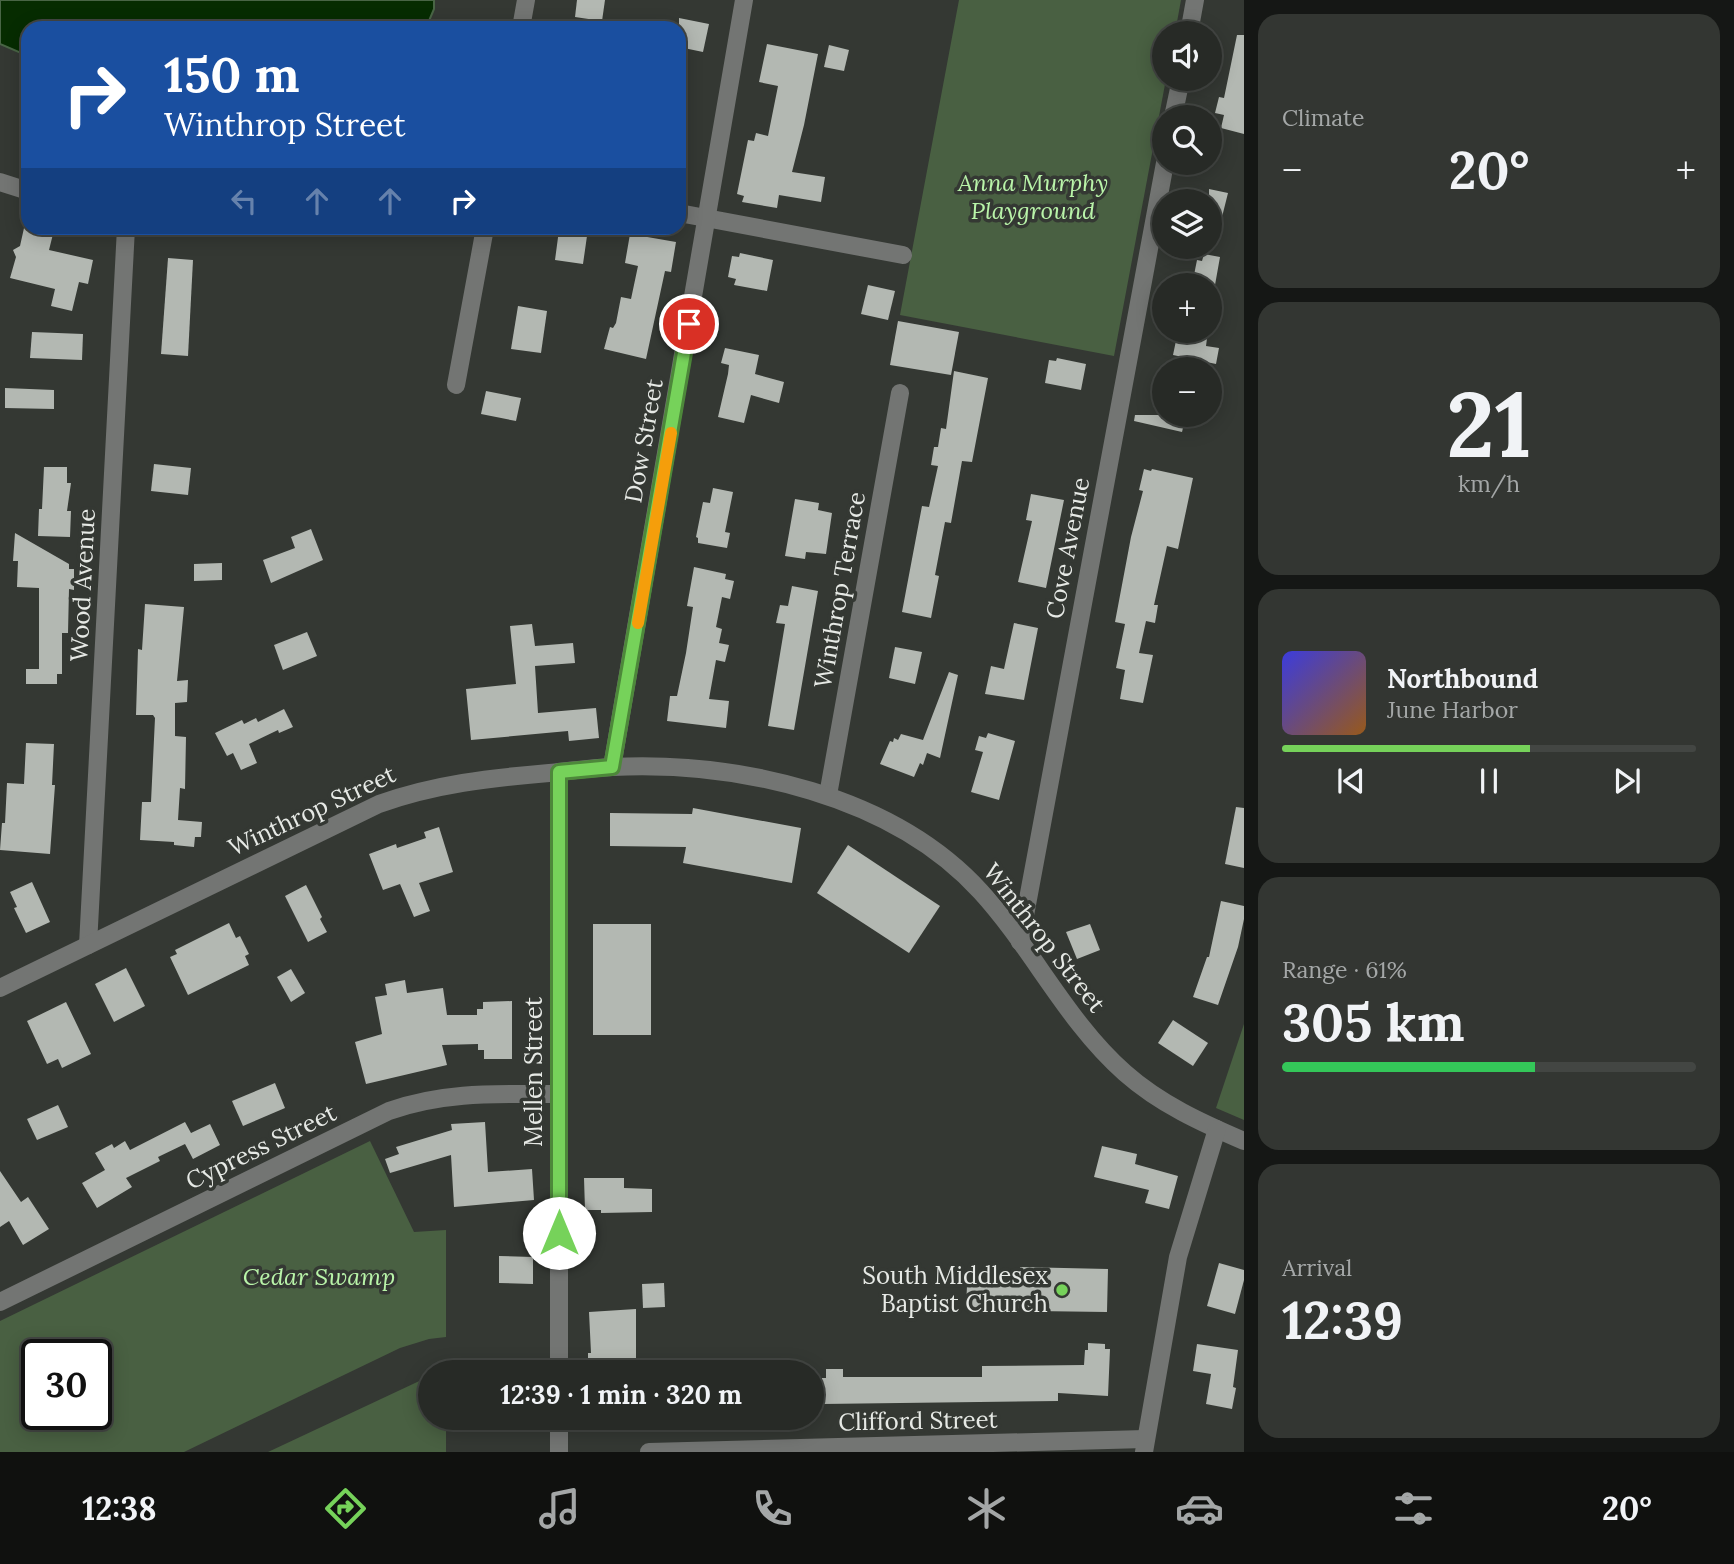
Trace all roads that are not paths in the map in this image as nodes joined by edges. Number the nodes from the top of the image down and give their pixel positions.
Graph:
1 (526, 0) edge
2 (744, 0) edge
3 (1195, 0) edge
4 (522, 21) edge
5 (1191, 21) edge
6 (1163, 175) edge
7 (0, 182) edge
8 (21, 189) edge
9 (686, 214) edge
10 (708, 218) junction
11 (126, 235) edge
12 (484, 235) edge
13 (903, 255) dead end
14 (456, 385) dead end
15 (900, 393) dead end
16 (612, 767) junction
17 (559, 772) junction
18 (828, 795) junction
19 (1020, 942) junction
20 (88, 945) junction
21 (0, 988) edge
22 (559, 1094) junction
23 (1217, 1129) junction
24 (1244, 1141) edge
25 (0, 1302) edge
26 (559, 1360) edge
27 (559, 1430) edge
28 (1145, 1446) edge
29 (559, 1452) edge
30 (649, 1452) edge

1 - 4 street
2 - 10 street, Dow Street
3 - 5 street
6 - 19 street, Cove Avenue
7 - 8 street
9 - 10 street
10 - 13 street
10 - 16 street, Dow Street
11 - 20 street, Wood Avenue
12 - 14 street
15 - 18 street, Winthrop Terrace
16 - 17 street, Winthrop Street
16 - 18 street, Winthrop Street
17 - 20 street, Winthrop Street
17 - 22 street, Mellen Street
18 - 19 street, Winthrop Street
19 - 23 street, Winthrop Street
20 - 21 street, Winthrop Street
22 - 25 street, Cypress Street
22 - 26 street, Mellen Street
23 - 24 street, Winthrop Street
23 - 28 street
27 - 29 street
28 - 30 street, Clifford Street

